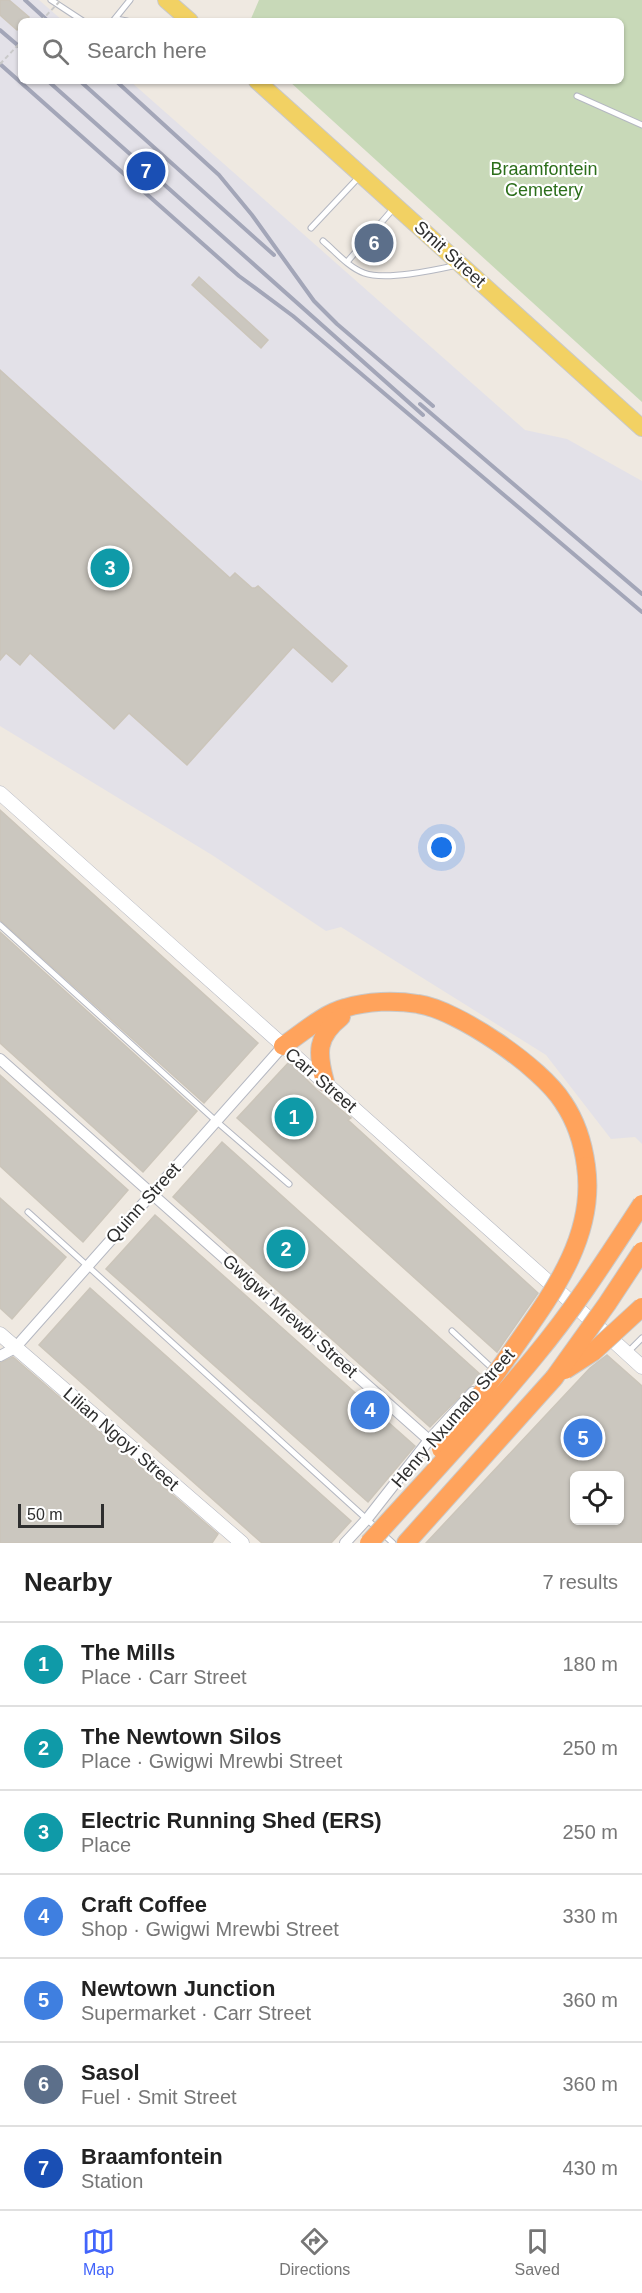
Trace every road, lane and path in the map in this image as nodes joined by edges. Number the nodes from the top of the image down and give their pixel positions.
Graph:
1 (51, 0) edge
2 (61, 0) edge
3 (130, 0) edge
4 (166, 0) edge
5 (44, 18) edge
6 (78, 18) edge
7 (116, 18) edge
8 (187, 18) edge
9 (18, 45) edge
10 (0, 64) edge
11 (260, 84) edge
12 (577, 96) dead end
13 (642, 125) edge
14 (362, 174) junction
15 (396, 205) junction
16 (312, 228) dead end
17 (323, 241) dead end
18 (348, 262) junction
19 (462, 264) junction
20 (642, 428) edge
21 (0, 793) edge
22 (0, 925) edge
23 (354, 1006) junction
24 (283, 1046) junction
25 (0, 1059) edge
26 (325, 1082) junction
27 (216, 1121) junction
28 (289, 1184) dead end
29 (152, 1192) junction
30 (642, 1204) edge
31 (28, 1212) dead end
32 (642, 1251) edge
33 (87, 1265) junction
34 (562, 1294) junction
35 (642, 1307) edge
36 (452, 1331) dead end
37 (0, 1334) edge
38 (642, 1338) edge
39 (15, 1347) junction
40 (627, 1353) junction
41 (0, 1356) edge
42 (642, 1367) edge
43 (494, 1370) junction
44 (554, 1378) junction
45 (429, 1440) junction
46 (391, 1518) junction
47 (367, 1519) junction
48 (242, 1543) edge
49 (345, 1543) edge
50 (369, 1543) edge
51 (393, 1543) edge
52 (406, 1543) edge

1 - 6 lane
2 - 5 path, bridge
3 - 7 lane
4 - 8 main road
9 - 10 path, bridge
11 - 14 main road, Smit Street
12 - 13 lane
14 - 15 main road, Smit Street
14 - 16 lane
15 - 18 lane
15 - 19 main road, Smit Street
17 - 18 lane
18 - 19 lane
19 - 20 main road, Smit Street
21 - 24 street, Carr Street
22 - 27 lane
23 - 24 highway
23 - 26 highway
23 - 46 highway, bridge
24 - 26 street, Carr Street
24 - 27 street, Quinn Street
25 - 29 street, Gwigwi Mrewbi Street
26 - 34 street, Carr Street
27 - 28 lane
27 - 29 street, Quinn Street
29 - 33 street, Quinn Street
29 - 45 street, Gwigwi Mrewbi Street
30 - 46 highway, bridge
31 - 33 lane
32 - 44 highway, bridge
33 - 39 street, Quinn Street
33 - 47 lane
34 - 40 street, Carr Street
34 - 43 street, Henry Nxumalo Street
35 - 44 highway, bridge
36 - 43 lane
37 - 39 street, Lilian Ngoyi Street
38 - 40 lane
39 - 41 street, Quinn Street
39 - 48 street, Lilian Ngoyi Street
40 - 42 street, Carr Street
43 - 45 street, Henry Nxumalo Street
44 - 52 highway
45 - 47 street, Henry Nxumalo Street
46 - 50 highway, bridge
47 - 49 street, Henry Nxumalo Street
47 - 51 lane

